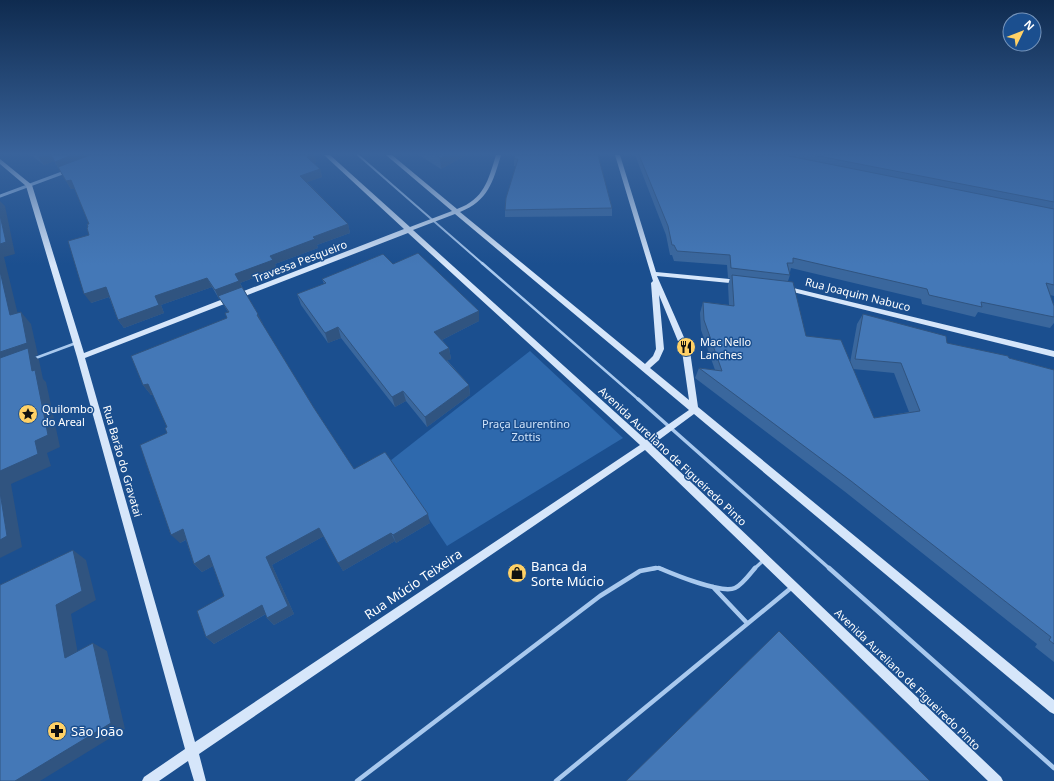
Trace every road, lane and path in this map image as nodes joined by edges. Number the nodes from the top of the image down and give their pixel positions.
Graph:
1 (12, 191) edge
2 (31, 191) edge
3 (366, 191) edge
4 (399, 191) edge
5 (431, 191) edge
6 (485, 191) edge
7 (628, 191) edge
8 (0, 196) edge
9 (455, 212) junction
10 (432, 221) junction
11 (409, 230) junction
12 (653, 274) junction
13 (750, 283) edge
14 (778, 287) edge
15 (76, 343) junction
16 (1054, 354) edge
17 (81, 357) junction
18 (28, 361) edge
19 (644, 369) junction
20 (694, 410) junction
21 (670, 427) junction
22 (646, 445) junction
23 (764, 560) junction
24 (793, 586) junction
25 (712, 587) junction
26 (747, 623) junction
27 (1054, 708) edge
28 (191, 752) junction
29 (1054, 768) edge
30 (148, 781) edge
31 (200, 781) edge
32 (357, 781) edge
33 (556, 781) edge
34 (997, 781) edge

1 - 8 street
2 - 15 street, Rua Barão do Gravatai
3 - 11 street, Avenida Aureliano de Figueiredo Pinto
4 - 10 lane
5 - 9 street
6 - 9 street, Travessa Pesqueiro
7 - 12 street
9 - 10 street, Travessa Pesqueiro
9 - 19 street
10 - 11 street, Travessa Pesqueiro
10 - 21 lane
11 - 17 street, Travessa Pesqueiro
11 - 22 street, Avenida Aureliano de Figueiredo Pinto
12 - 13 street
12 - 19 street
12 - 20 street
14 - 16 street, Rua Joaquim Nabuco
15 - 17 street, Rua Barão do Gravatai
15 - 18 lane
17 - 28 street, Rua Barão do Gravatai
19 - 20 street
20 - 21 street, Rua Múcio Teixeira
20 - 27 street
21 - 22 street, Rua Múcio Teixeira
21 - 29 lane
22 - 23 street, Avenida Aureliano de Figueiredo Pinto
22 - 28 street, Rua Múcio Teixeira
23 - 24 street, Avenida Aureliano de Figueiredo Pinto
23 - 25 lane
24 - 26 lane
24 - 34 street, Avenida Aureliano de Figueiredo Pinto
25 - 26 lane
25 - 32 lane
26 - 33 lane
28 - 30 street, Rua Múcio Teixeira
28 - 31 street, Rua Barão do Gravatai

